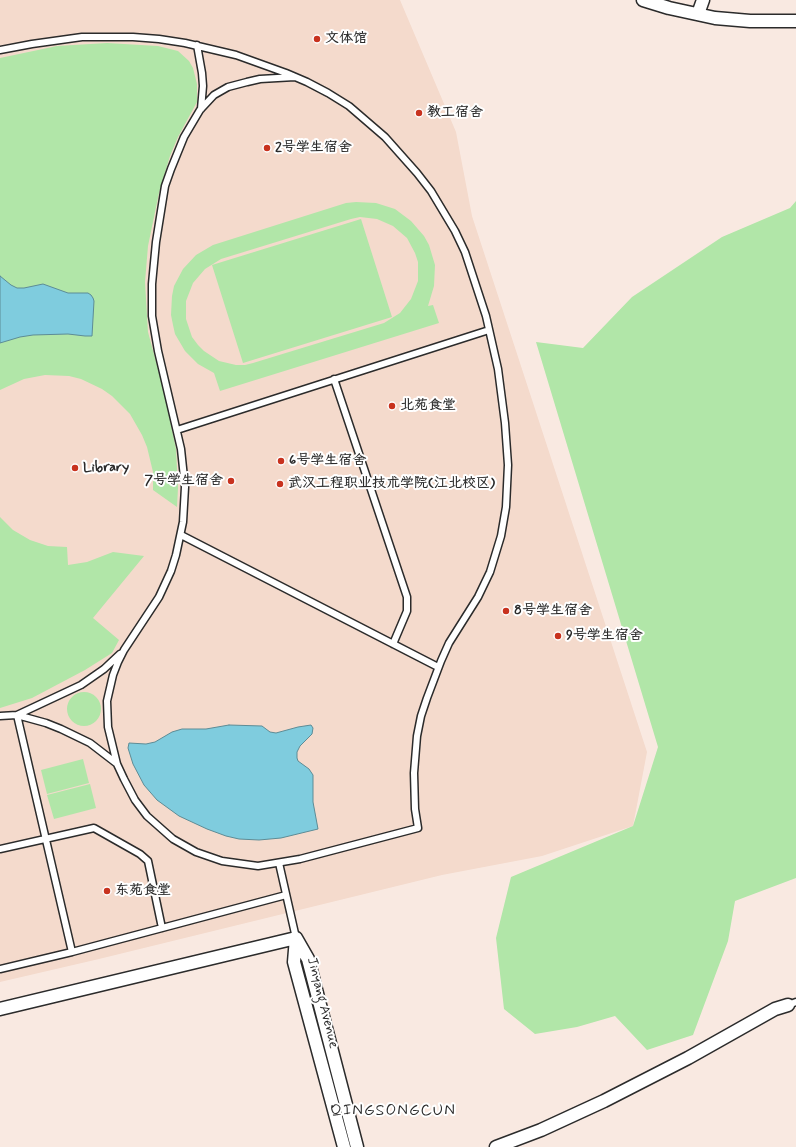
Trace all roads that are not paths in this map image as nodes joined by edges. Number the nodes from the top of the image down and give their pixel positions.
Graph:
1 (643, 0) edge
2 (703, 0) edge
3 (698, 14) junction
4 (796, 21) edge
5 (196, 45) junction
6 (0, 50) edge
7 (295, 77) junction
8 (200, 110) junction
9 (489, 330) junction
10 (334, 379) junction
11 (177, 430) junction
12 (181, 535) junction
13 (393, 644) junction
14 (124, 650) junction
15 (438, 667) junction
16 (17, 715) junction
17 (0, 716) edge
18 (117, 764) junction
19 (46, 839) junction
20 (0, 849) edge
21 (279, 863) junction
22 (286, 895) junction
23 (162, 928) junction
24 (296, 938) junction
25 (72, 952) junction
26 (0, 970) edge
27 (794, 1004) edge
28 (0, 1009) edge
29 (344, 1147) edge
30 (357, 1147) edge
31 (496, 1147) edge

1 - 3 street
2 - 3 street
3 - 4 street
5 - 6 lane
5 - 7 lane
5 - 8 lane
7 - 8 lane
7 - 9 lane
8 - 11 lane
9 - 10 lane
9 - 15 lane
10 - 11 lane
10 - 13 lane
11 - 12 lane
12 - 13 lane
12 - 14 lane
13 - 15 lane
14 - 16 lane
14 - 18 lane
15 - 21 lane
16 - 17 lane
16 - 18 lane
16 - 19 lane
18 - 21 lane
19 - 20 lane
19 - 23 lane
19 - 25 lane
21 - 22 lane
22 - 23 lane
22 - 24 lane
23 - 25 lane
24 - 28 street
24 - 29 street, Jinyang Avenue
24 - 30 street, Jinyang Avenue
25 - 26 lane
27 - 31 street

